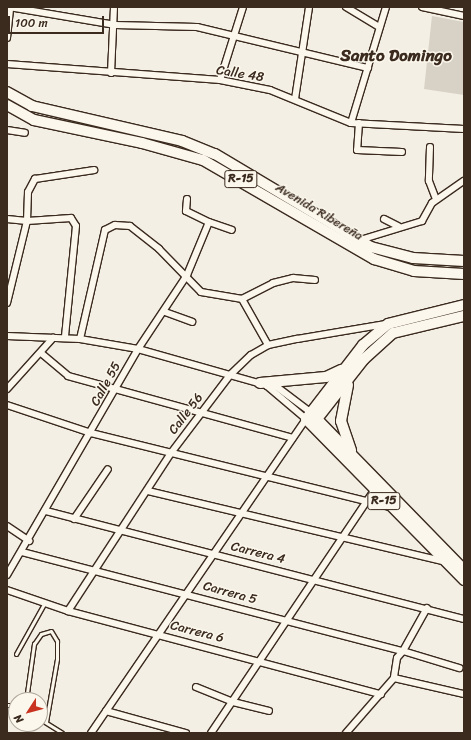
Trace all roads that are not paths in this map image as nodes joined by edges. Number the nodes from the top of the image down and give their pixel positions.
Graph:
1 (10, 7) edge
2 (114, 7) edge
3 (243, 7) edge
4 (309, 7) edge
5 (346, 7) edge
6 (386, 7) edge
7 (422, 7) edge
8 (464, 16) edge
9 (115, 25) junction
10 (379, 27) junction
11 (235, 35) junction
12 (7, 38) edge
13 (303, 52) junction
14 (7, 64) edge
15 (368, 68) junction
16 (111, 73) junction
17 (220, 80) junction
18 (7, 92) edge
19 (295, 99) junction
20 (7, 105) edge
21 (351, 123) junction
22 (359, 123) junction
23 (464, 129) edge
24 (7, 130) edge
25 (25, 133) dead end
26 (430, 147) dead end
27 (402, 152) dead end
28 (94, 170) dead end
29 (464, 181) edge
30 (187, 198) dead end
31 (436, 199) junction
32 (7, 219) edge
33 (384, 219) dead end
34 (27, 221) junction
35 (209, 222) junction
36 (398, 226) junction
37 (232, 230) dead end
38 (360, 240) junction
39 (464, 261) edge
40 (464, 274) edge
41 (187, 275) junction
42 (315, 280) dead end
43 (242, 299) junction
44 (7, 303) edge
45 (464, 305) edge
46 (165, 312) junction
47 (464, 316) edge
48 (192, 322) dead end
49 (388, 324) junction
50 (7, 336) edge
51 (65, 337) junction
52 (53, 338) junction
53 (80, 339) junction
54 (268, 346) junction
55 (138, 349) junction
56 (41, 353) junction
57 (350, 370) junction
58 (230, 375) junction
59 (263, 385) junction
60 (7, 390) edge
61 (116, 391) junction
62 (7, 405) edge
63 (200, 413) junction
64 (311, 419) junction
65 (91, 433) junction
66 (293, 438) junction
67 (171, 453) junction
68 (360, 464) junction
69 (108, 468) dead end
70 (267, 475) junction
71 (376, 487) junction
72 (148, 491) junction
73 (365, 500) junction
74 (390, 507) junction
75 (46, 511) junction
76 (240, 514) junction
77 (74, 519) junction
78 (7, 526) edge
79 (119, 530) junction
80 (341, 539) junction
81 (29, 540) junction
82 (22, 552) junction
83 (214, 553) junction
84 (447, 562) junction
85 (464, 570) edge
86 (94, 571) junction
87 (7, 575) edge
88 (315, 579) junction
89 (464, 580) edge
90 (7, 590) edge
91 (187, 593) junction
92 (44, 604) junction
93 (427, 608) junction
94 (68, 611) junction
95 (464, 619) edge
96 (290, 620) junction
97 (159, 633) junction
98 (403, 652) junction
99 (16, 654) dead end
100 (259, 659) junction
101 (459, 668) dead end
102 (394, 678) junction
103 (196, 687) dead end
104 (27, 692) edge
105 (381, 694) junction
106 (464, 694) edge
107 (233, 702) junction
108 (48, 711) edge
109 (106, 711) junction
110 (269, 711) dead end
111 (48, 724) edge
112 (57, 731) edge
113 (62, 733) edge
114 (90, 733) edge
115 (186, 733) edge
116 (211, 733) edge
117 (346, 733) edge

1 - 9 street
1 - 12 street
2 - 9 street
3 - 11 street
4 - 13 street
5 - 10 street
6 - 10 street
7 - 8 street
9 - 11 street
9 - 16 street
10 - 15 street
11 - 13 street
11 - 17 street
13 - 15 street
13 - 19 street
14 - 16 street, Calle 48
15 - 21 street
16 - 17 street, Calle 48
17 - 19 street, Calle 48
18 - 38 main road, Avenida Ribereña / R-15
19 - 21 street, Calle 48
20 - 40 main road, Avenida Ribereña / R-15
21 - 22 street, Calle 48
22 - 23 street, Calle 48
22 - 27 street
24 - 25 street
26 - 31 street
28 - 34 street
29 - 31 street
30 - 35 street
31 - 36 street
32 - 34 street
33 - 36 street
34 - 44 street
34 - 51 street
35 - 37 street
35 - 41 street, Calle 55
36 - 38 street
38 - 39 main road, Avenida Ribereña / R-15
41 - 43 street
41 - 46 street, Calle 55
41 - 53 street
42 - 43 street
43 - 54 street
45 - 49 main road
46 - 48 street
46 - 55 street, Calle 55
47 - 57 main road
49 - 54 street, Calle 56
49 - 57 main road
50 - 52 street
51 - 52 street
51 - 53 street
52 - 56 street
53 - 55 street
54 - 58 street, Calle 56
55 - 58 street
55 - 61 street, Calle 55
56 - 60 street
56 - 61 street
57 - 59 main road
57 - 64 main road
57 - 68 main road
58 - 59 street
58 - 63 street, Calle 56
59 - 64 street
61 - 63 street
61 - 65 street, Calle 55
62 - 65 street
63 - 66 street
63 - 67 street, Calle 56
64 - 66 street
64 - 68 main road, R-15
64 - 71 main road, R-15
65 - 67 street
65 - 75 street, Calle 55
66 - 70 street
67 - 70 street
67 - 72 street, Calle 56
68 - 71 main road, R-15
69 - 77 street
70 - 73 street
70 - 76 street
71 - 73 street
71 - 74 main road, R-15
71 - 85 main road, R-15
72 - 76 street
72 - 79 street, Calle 56
73 - 74 street
73 - 80 street
74 - 84 main road, R-15
75 - 77 street, Carrera 4
75 - 81 street, Calle 55
76 - 80 street
76 - 83 street
77 - 79 street, Carrera 4
78 - 81 street
79 - 83 street, Carrera 4
79 - 86 street, Calle 56
80 - 84 street
80 - 88 street
81 - 82 street, Calle 55
82 - 86 street, Carrera 5
82 - 87 street, Calle 55
83 - 88 street, Carrera 4
83 - 91 street
84 - 89 main road, R-15
86 - 91 street, Carrera 5
86 - 94 street, Calle 56
88 - 93 street, Carrera 4
88 - 96 street
90 - 92 street, Carrera 6
91 - 96 street, Carrera 5
91 - 97 street
92 - 94 street, Carrera 6
92 - 99 lane
93 - 95 street, Carrera 4
93 - 98 street
94 - 97 street, Carrera 6
96 - 98 street, Carrera 5
96 - 100 street
97 - 100 street, Carrera 6
97 - 109 street
98 - 101 street, Carrera 5
98 - 102 street
100 - 105 street, Carrera 6
100 - 107 street
102 - 105 street
102 - 106 street
103 - 107 street
104 - 108 lane
105 - 117 street
107 - 110 street
107 - 116 street
109 - 114 street
109 - 115 street
111 - 112 lane
112 - 113 lane

